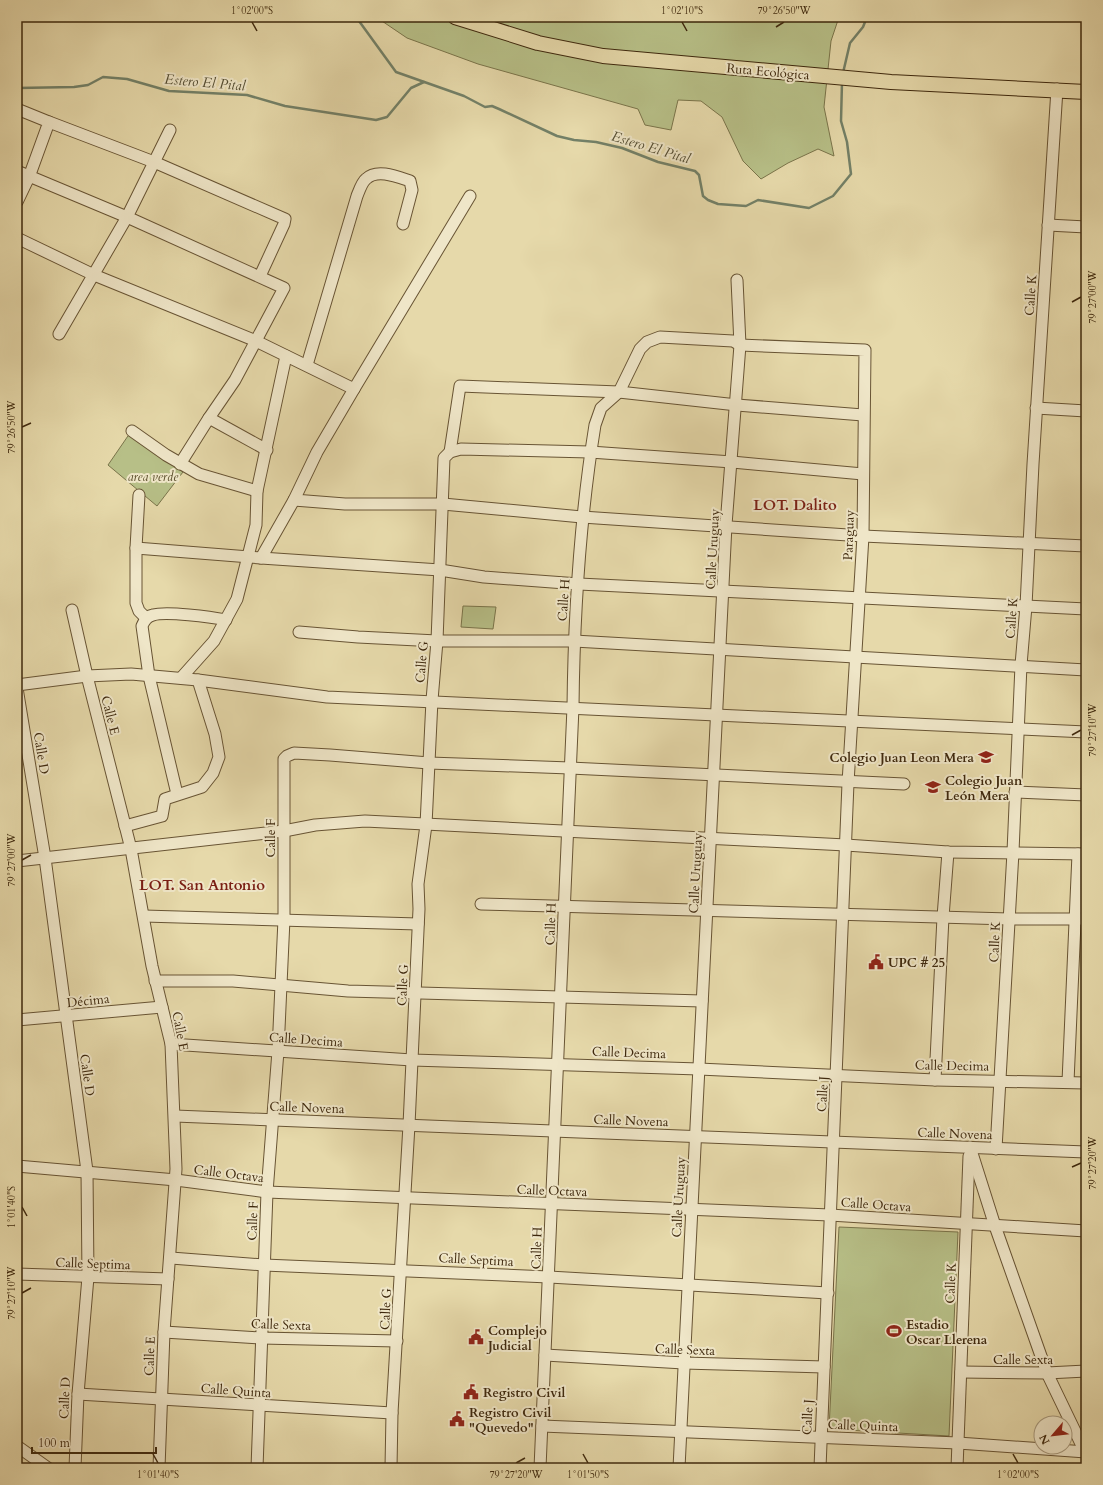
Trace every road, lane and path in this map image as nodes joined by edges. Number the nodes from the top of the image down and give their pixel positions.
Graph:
1 (455, 17) edge
2 (1057, 89) junction
3 (1086, 92) edge
4 (17, 109) edge
5 (49, 122) junction
6 (170, 130) dead end
7 (154, 162) junction
8 (17, 172) edge
9 (29, 177) junction
10 (470, 196) dead end
11 (17, 202) edge
12 (127, 217) junction
13 (404, 224) dead end
14 (1048, 225) junction
15 (1086, 227) edge
16 (17, 238) edge
17 (94, 275) junction
18 (260, 276) junction
19 (737, 280) dead end
20 (59, 334) dead end
21 (256, 341) junction
22 (740, 345) junction
23 (286, 356) junction
24 (307, 365) junction
25 (354, 389) junction
26 (619, 392) junction
27 (737, 405) junction
28 (1036, 408) junction
29 (1086, 411) edge
30 (863, 415) junction
31 (209, 418) junction
32 (132, 431) dead end
33 (267, 450) junction
34 (450, 452) junction
35 (590, 452) junction
36 (732, 462) junction
37 (180, 464) junction
38 (863, 474) junction
39 (257, 491) junction
40 (139, 495) dead end
41 (294, 500) junction
42 (443, 504) junction
43 (582, 517) junction
44 (726, 525) junction
45 (863, 536) junction
46 (1029, 543) junction
47 (1086, 546) edge
48 (136, 548) junction
49 (247, 557) junction
50 (261, 558) junction
51 (440, 570) junction
52 (579, 584) junction
53 (723, 591) junction
54 (860, 598) junction
55 (1026, 606) junction
56 (1086, 609) edge
57 (72, 610) dead end
58 (146, 618) junction
59 (226, 620) junction
60 (299, 632) dead end
61 (437, 641) junction
62 (574, 641) junction
63 (720, 649) junction
64 (856, 658) junction
65 (1021, 665) junction
66 (1086, 670) edge
67 (87, 676) junction
68 (149, 676) junction
69 (181, 678) junction
70 (198, 680) junction
71 (17, 686) edge
72 (432, 700) junction
73 (573, 707) junction
74 (717, 715) junction
75 (851, 721) junction
76 (1020, 728) junction
77 (1086, 732) edge
78 (429, 763) junction
79 (570, 768) junction
80 (714, 774) junction
81 (848, 782) junction
82 (904, 784) dead end
83 (1015, 792) junction
84 (177, 794) junction
85 (1086, 795) edge
86 (426, 825) junction
87 (125, 826) junction
88 (284, 831) junction
89 (568, 832) junction
90 (711, 838) junction
91 (846, 845) junction
92 (131, 850) junction
93 (948, 852) junction
94 (1013, 852) junction
95 (1082, 854) edge
96 (45, 858) junction
97 (17, 861) edge
98 (481, 904) dead end
99 (564, 907) junction
100 (707, 912) junction
101 (842, 915) junction
102 (144, 916) junction
103 (943, 917) junction
104 (284, 919) junction
105 (1010, 919) junction
106 (1081, 919) edge
107 (418, 924) junction
108 (155, 981) junction
109 (280, 984) junction
110 (415, 993) junction
111 (560, 997) junction
112 (702, 1000) junction
113 (162, 1007) junction
114 (66, 1017) junction
115 (17, 1020) edge
116 (171, 1044) junction
117 (278, 1051) junction
118 (412, 1060) junction
119 (558, 1064) junction
120 (699, 1069) junction
121 (837, 1075) junction
122 (935, 1080) junction
123 (1001, 1080) junction
124 (1068, 1082) junction
125 (1086, 1083) edge
126 (175, 1116) junction
127 (272, 1120) junction
128 (409, 1125) junction
129 (555, 1131) junction
130 (696, 1136) junction
131 (833, 1142) junction
132 (970, 1147) junction
133 (996, 1148) junction
134 (1086, 1152) edge
135 (17, 1166) edge
136 (87, 1171) junction
137 (176, 1180) junction
138 (267, 1192) junction
139 (404, 1198) junction
140 (552, 1203) junction
141 (692, 1211) junction
142 (830, 1215) junction
143 (967, 1224) junction
144 (995, 1226) junction
145 (1086, 1231) edge
146 (171, 1258) junction
147 (264, 1265) junction
148 (401, 1269) junction
149 (17, 1274) edge
150 (88, 1277) junction
151 (548, 1277) junction
152 (168, 1280) junction
153 (688, 1284) junction
154 (828, 1293) junction
155 (164, 1332) junction
156 (261, 1338) junction
157 (397, 1341) junction
158 (545, 1355) junction
159 (684, 1363) junction
160 (824, 1366) junction
161 (1086, 1371) edge
162 (961, 1372) junction
163 (1047, 1373) junction
164 (78, 1394) junction
165 (162, 1399) junction
166 (260, 1406) junction
167 (392, 1413) junction
168 (542, 1426) junction
169 (681, 1432) junction
170 (820, 1438) junction
171 (1086, 1442) edge
172 (958, 1443) junction
173 (17, 1446) edge
174 (1086, 1453) edge
175 (48, 1468) edge
176 (75, 1468) edge
177 (159, 1468) edge
178 (257, 1468) edge
179 (391, 1468) edge
180 (540, 1468) edge
181 (679, 1468) edge
182 (820, 1468) edge
183 (957, 1468) edge

1 - 2 main road, Ruta Ecológica
2 - 3 main road, Ruta Ecológica
2 - 14 street, Calle K
4 - 5 street
5 - 7 street
5 - 9 street
6 - 7 street
7 - 12 street
7 - 18 street
8 - 9 street
9 - 11 street
9 - 12 street
10 - 25 street
12 - 17 street
12 - 18 street
13 - 24 street
14 - 15 street
14 - 28 street, Calle K
16 - 17 street
17 - 20 street
17 - 21 street
18 - 21 street
19 - 22 street, Calle Uruguay
21 - 23 street
21 - 31 street
22 - 26 street
22 - 27 street, Calle Uruguay
22 - 30 street, Paraguay
23 - 24 street
23 - 33 street
24 - 25 street
25 - 41 street
26 - 27 street
26 - 34 street, Calle G
26 - 35 street, Calle H
27 - 30 street
27 - 36 street, Calle Uruguay
28 - 29 street
28 - 46 street, Calle K
30 - 38 street, Paraguay
31 - 33 street
31 - 37 street
32 - 37 street
33 - 39 street
34 - 35 street
34 - 42 street, Calle G
35 - 36 street
35 - 43 street, Calle H
36 - 38 street
36 - 44 street, Calle Uruguay
37 - 39 street
38 - 45 street, Paraguay
39 - 49 street
40 - 48 street
41 - 42 street
41 - 50 street
42 - 43 street
42 - 51 street, Calle G
43 - 44 street
43 - 52 street, Calle H
44 - 45 street
44 - 53 street, Calle Uruguay
45 - 46 street
45 - 54 street, Paraguay
46 - 47 street
46 - 55 street, Calle K
48 - 49 street
48 - 58 street
49 - 50 street
49 - 59 street
50 - 51 street
51 - 52 street
51 - 61 street, Calle G
52 - 53 street
52 - 62 street, Calle H
53 - 54 street
53 - 63 street, Calle Uruguay
54 - 55 street
54 - 64 street, Paraguay
55 - 56 street
55 - 65 street, Calle K
57 - 67 street, Calle E
58 - 59 street
58 - 68 street
59 - 69 street
60 - 61 street
61 - 62 street
61 - 72 street, Calle G
62 - 63 street
62 - 73 street, Calle H
63 - 64 street
63 - 74 street, Calle Uruguay
64 - 65 street
64 - 75 street, Paraguay
65 - 66 street
65 - 76 street, Calle K
67 - 68 street
67 - 71 street
67 - 87 street, Calle E
68 - 69 street
68 - 84 street
69 - 70 street
70 - 72 street
70 - 84 street
71 - 96 street, Calle D
72 - 73 street
72 - 78 street, Calle G
73 - 74 street
73 - 79 street, Calle H
74 - 75 street
74 - 80 street, Calle Uruguay
75 - 76 street
75 - 81 street, Calle J
76 - 77 street
76 - 83 street, Calle K
78 - 79 street
78 - 86 street, Calle G
78 - 88 street, Calle F
79 - 80 street
79 - 89 street, Calle H
80 - 81 street
80 - 90 street, Calle Uruguay
81 - 82 street
81 - 91 street, Calle J
83 - 85 street
83 - 94 street, Calle K
84 - 87 street
86 - 88 street
86 - 89 street
86 - 107 street, Calle G
87 - 92 street, Calle E
88 - 92 street
88 - 104 street, Calle F
89 - 90 street
89 - 99 street, Calle H
90 - 91 street
90 - 100 street, Calle Uruguay
91 - 93 street
91 - 101 street, Calle J
92 - 96 street
92 - 102 street, Calle E
93 - 94 street
93 - 103 street
94 - 95 street
94 - 105 street, Calle K
95 - 106 street
96 - 97 street
96 - 114 street, Calle D
98 - 99 street
99 - 100 street
99 - 111 street, Calle H
100 - 101 street
100 - 112 street, Calle Uruguay
101 - 103 street
101 - 121 street, Calle J
102 - 104 street
102 - 108 street, Calle E
103 - 105 street
103 - 122 street
104 - 107 street
104 - 109 street, Calle F
105 - 106 street
105 - 123 street, Calle K
106 - 124 street
107 - 110 street, Calle G
108 - 109 street
108 - 113 street, Calle E
109 - 110 street
109 - 117 street, Calle F
110 - 111 street
110 - 118 street, Calle G
111 - 112 street
111 - 119 street, Calle H
112 - 120 street, Calle Uruguay
113 - 114 street, Décima
113 - 116 street, Calle E
114 - 115 street, Décima
114 - 136 street, Calle D
116 - 117 street, Calle Decima
116 - 126 street, Calle E
117 - 118 street, Calle Decima
117 - 127 street, Calle F
118 - 119 street, Calle Decima
118 - 128 street, Calle G
119 - 120 street, Calle Decima
119 - 129 street, Calle H
120 - 121 street, Calle Decima
120 - 130 street, Calle Uruguay
121 - 122 street, Calle Decima
121 - 131 street, Calle J
122 - 123 street, Calle Decima
123 - 124 street, Calle Decima
123 - 133 street, Calle K
124 - 125 street, Calle Decima
126 - 127 street, Calle Novena
126 - 137 street, Calle E
127 - 128 street, Calle Novena
127 - 138 street, Calle F
128 - 129 street, Calle Novena
128 - 139 street, Calle G
129 - 130 street, Calle Novena
129 - 140 street, Calle H
130 - 131 street, Calle Novena
130 - 141 street, Calle Uruguay
131 - 132 street, Calle Novena
131 - 142 street, Calle J
132 - 133 street, Calle Novena
132 - 143 street, Calle K
132 - 144 street
133 - 134 street, Calle Novena
135 - 136 street, Calle Octava
136 - 137 street, Calle Octava
136 - 150 street, Calle D
137 - 138 street, Calle Octava
137 - 146 street, Calle E
138 - 139 street, Calle Octava
138 - 147 street, Calle F
139 - 140 street, Calle Octava
139 - 148 street, Calle G
140 - 141 street, Calle Octava
140 - 151 street, Calle H
141 - 142 street, Calle Octava
141 - 153 street, Calle Uruguay
142 - 143 street, Calle Octava
142 - 154 street, Calle J
143 - 144 street, Calle Octava
143 - 162 street, Calle K
144 - 145 street, Calle Octava
144 - 163 street
146 - 147 street, Calle Septima
146 - 152 street, Calle E
147 - 148 street, Calle Septima
147 - 156 street, Calle F
148 - 151 street, Calle Septima
148 - 157 street, Calle G
149 - 150 street, Calle Septima
150 - 152 street, Calle Septima
150 - 164 street, Calle D
151 - 153 street, Calle Septima
151 - 158 street, Calle H
152 - 155 street, Calle E
153 - 154 street, Calle Septima
153 - 159 street, Calle Uruguay
154 - 160 street, Calle J
155 - 156 street, Calle Sexta
155 - 165 street, Calle E
156 - 157 street, Calle Sexta
156 - 166 street, Calle F
157 - 167 street, Calle G
158 - 159 street, Calle Sexta
158 - 168 street, Calle H
159 - 160 street, Calle Sexta
159 - 169 street, Calle Uruguay
160 - 170 street, Calle J
161 - 163 street, Calle Sexta
162 - 163 street, Calle Sexta
162 - 172 street, Calle K
163 - 174 street
164 - 165 street, Calle Quinta
164 - 176 street, Calle D
165 - 166 street, Calle Quinta
165 - 177 street, Calle E
166 - 167 street, Calle Quinta
166 - 178 street, Calle F
167 - 179 street, Calle G
168 - 169 street, Calle Quinta
168 - 180 street, Calle H
169 - 170 street, Calle Quinta
169 - 181 street, Calle Uruguay
170 - 172 street, Calle Quinta
170 - 182 street, Calle J
171 - 174 street
172 - 174 street, Calle Quinta
172 - 183 street, Calle K
173 - 175 street

